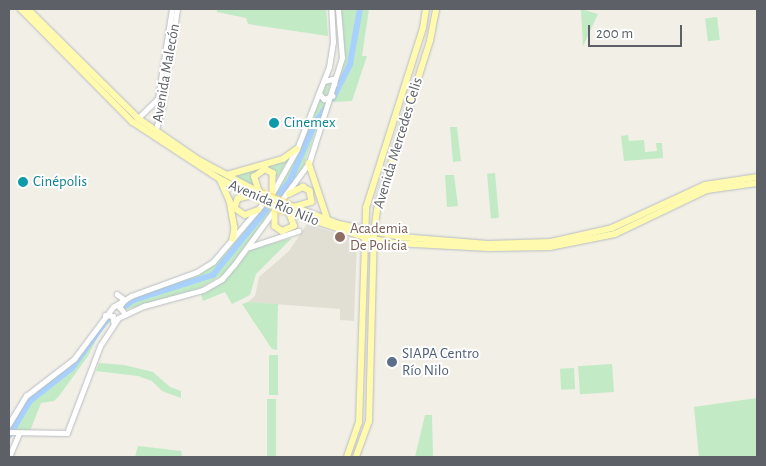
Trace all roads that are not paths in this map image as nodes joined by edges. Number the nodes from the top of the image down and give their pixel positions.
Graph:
1 (21, 9) edge
2 (28, 9) edge
3 (172, 9) edge
4 (177, 9) edge
5 (330, 9) edge
6 (338, 9) edge
7 (426, 9) edge
8 (436, 9) edge
9 (73, 59) junction
10 (324, 81) junction
11 (336, 84) junction
12 (104, 90) junction
13 (318, 93) junction
14 (332, 96) junction
15 (138, 118) junction
16 (155, 134) junction
17 (297, 149) junction
18 (309, 163) junction
19 (226, 175) junction
20 (757, 178) edge
21 (220, 179) junction
22 (757, 183) edge
23 (273, 192) junction
24 (289, 194) junction
25 (258, 195) junction
26 (288, 208) junction
27 (258, 210) junction
28 (275, 212) junction
29 (365, 218) junction
30 (327, 223) junction
31 (350, 227) junction
32 (298, 231) dead end
33 (364, 234) junction
34 (374, 235) junction
35 (234, 239) junction
36 (245, 251) junction
37 (364, 286) junction
38 (117, 294) dead end
39 (125, 300) junction
40 (125, 314) junction
41 (105, 315) junction
42 (372, 321) junction
43 (114, 323) junction
44 (9, 424) edge
45 (9, 432) edge
46 (18, 434) junction
47 (9, 457) edge
48 (347, 457) edge
49 (356, 457) edge

1 - 9 main road, Avenida Río Nilo
2 - 9 main road, Avenida Río Nilo
3 - 15 street, Avenida Malecón
4 - 16 street, Avenida Malecón
5 - 10 street
6 - 11 street
7 - 29 main road, Avenida Mercedes Celis
8 - 34 main road, Avenida Mercedes Celis
9 - 12 main road, Avenida Río Nilo
10 - 11 street
10 - 13 street
11 - 14 street
12 - 15 main road, Avenida Río Nilo
12 - 16 main road, Avenida Río Nilo
13 - 14 street
13 - 17 street
14 - 18 street
15 - 16 main road, Avenida Río Nilo
16 - 19 main road, Avenida Río Nilo
16 - 21 main road, Avenida Río Nilo
17 - 19 main road
17 - 23 street
18 - 24 street
18 - 30 main road
19 - 25 main road, Avenida Río Nilo
20 - 34 main road, Avenida Río Nilo
21 - 25 main road, Avenida Río Nilo
21 - 35 main road
22 - 34 main road, Avenida Río Nilo
23 - 25 main road
23 - 27 street
24 - 26 main road
24 - 28 street
25 - 26 main road, Avenida Río Nilo, bridge
25 - 27 main road
26 - 28 main road
26 - 30 main road, Avenida Río Nilo
27 - 35 street
28 - 36 street
29 - 31 main road
29 - 33 main road, Avenida Mercedes Celis
30 - 31 main road, Avenida Río Nilo
30 - 33 main road, Avenida Río Nilo
31 - 33 main road, Avenida Río Nilo
32 - 36 street
33 - 34 main road, Avenida Río Nilo
33 - 37 main road, Avenida Mercedes Celis
34 - 42 main road, Avenida Mercedes Celis
35 - 39 street
36 - 40 street
37 - 42 main road
37 - 48 main road, Avenida Mercedes Celis
38 - 39 street
39 - 40 street
39 - 41 street
40 - 43 street
41 - 43 street
41 - 44 street
42 - 49 main road, Avenida Mercedes Celis
43 - 46 street
45 - 46 street
46 - 47 street

